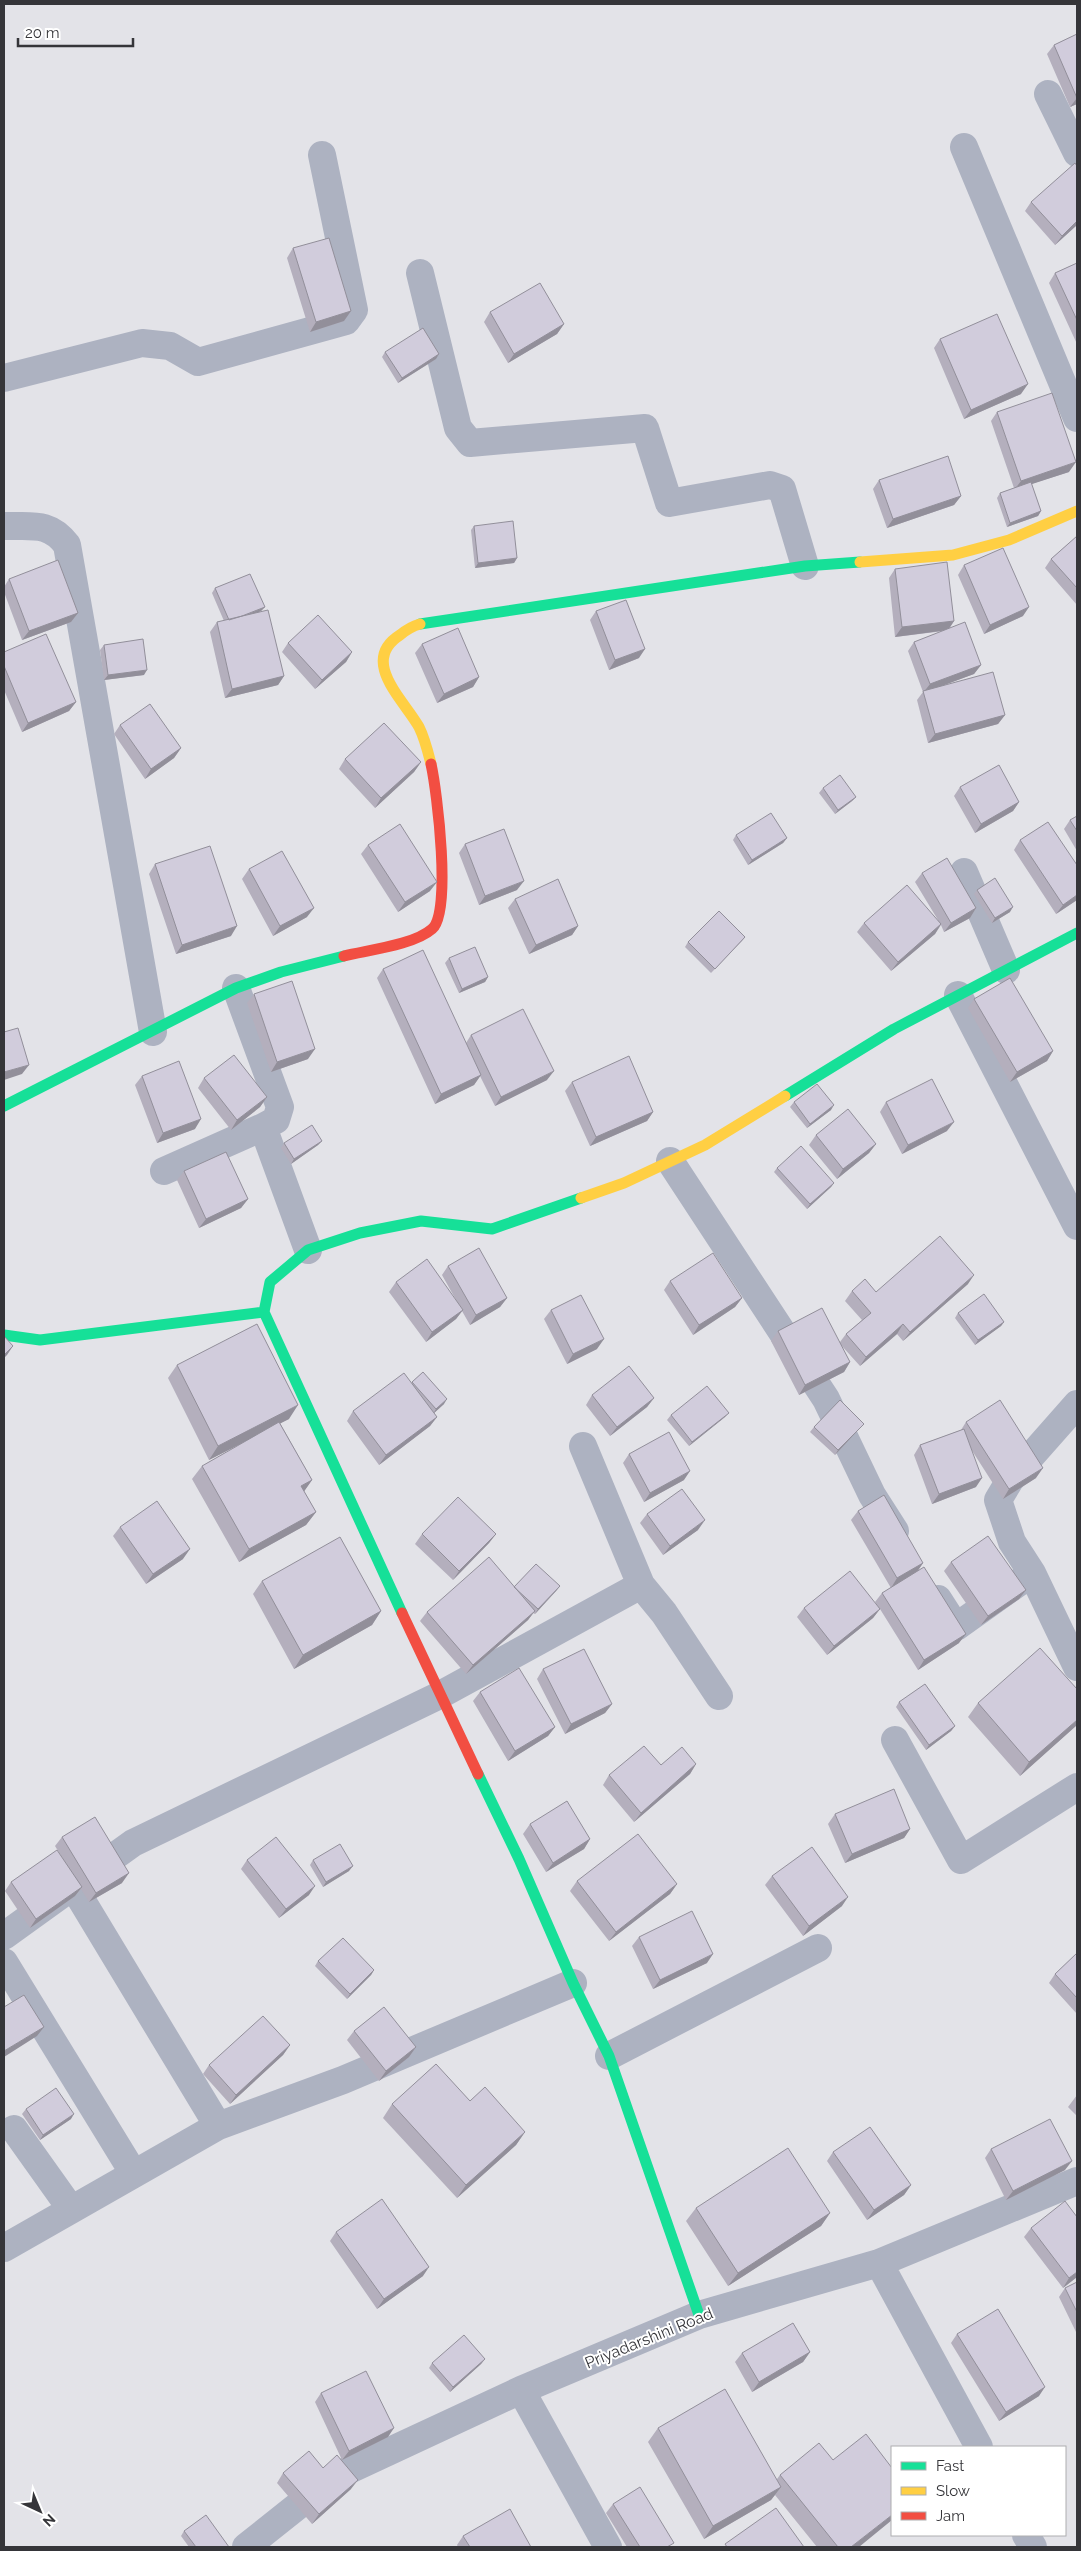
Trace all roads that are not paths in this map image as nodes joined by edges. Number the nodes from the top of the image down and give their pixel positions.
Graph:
1 (1048, 94) dead end
2 (964, 147) dead end
3 (1077, 153) edge
4 (322, 155) dead end
5 (420, 273) dead end
6 (4, 378) edge
7 (1077, 418) edge
8 (1077, 511) edge
9 (4, 526) edge
10 (805, 566) junction
11 (964, 872) dead end
12 (1077, 933) edge
13 (1006, 970) junction
14 (236, 988) junction
15 (958, 995) junction
16 (153, 1032) junction
17 (4, 1106) edge
18 (262, 1127) junction
19 (670, 1161) junction
20 (164, 1171) dead end
21 (1077, 1226) edge
22 (308, 1250) junction
23 (264, 1312) junction
24 (4, 1335) edge
25 (1077, 1404) edge
26 (583, 1446) dead end
27 (908, 1553) edge
28 (1032, 1573) junction
29 (924, 1578) edge
30 (641, 1585) junction
31 (1077, 1667) edge
32 (440, 1695) junction
33 (719, 1696) dead end
34 (895, 1740) dead end
35 (1077, 1787) edge
36 (73, 1886) junction
37 (4, 1936) edge
38 (818, 1948) dead end
39 (4, 1962) edge
40 (572, 1983) junction
41 (609, 2056) junction
42 (218, 2126) junction
43 (14, 2128) dead end
44 (134, 2174) junction
45 (1077, 2181) edge
46 (71, 2209) junction
47 (4, 2248) edge
48 (879, 2263) junction
49 (699, 2316) junction
50 (521, 2390) junction
51 (978, 2446) edge
52 (1027, 2536) edge
53 (246, 2547) edge
54 (608, 2547) edge
55 (1033, 2547) edge

1 - 3 street
2 - 7 street
4 - 6 street
5 - 10 street
8 - 10 street
9 - 16 street
10 - 14 street
11 - 13 street
12 - 13 street
13 - 15 street
14 - 16 street
14 - 18 street
15 - 19 street
15 - 21 street
16 - 17 street
18 - 20 street
18 - 22 street
19 - 22 street
19 - 27 street
22 - 23 street
23 - 24 street
23 - 32 street
25 - 28 street
26 - 30 street
28 - 29 street
28 - 31 street
30 - 32 street
30 - 33 street
32 - 36 street
32 - 40 street
34 - 35 street
36 - 37 street
36 - 42 street
38 - 41 street
39 - 44 street
40 - 41 street
40 - 42 street
41 - 49 street
42 - 44 street
43 - 46 street
44 - 46 street
45 - 48 street, Priyadarshini Road
46 - 47 street
48 - 49 street, Priyadarshini Road
48 - 51 street
49 - 50 street, Priyadarshini Road
50 - 53 street, Priyadarshini Road
50 - 54 street
52 - 55 street

